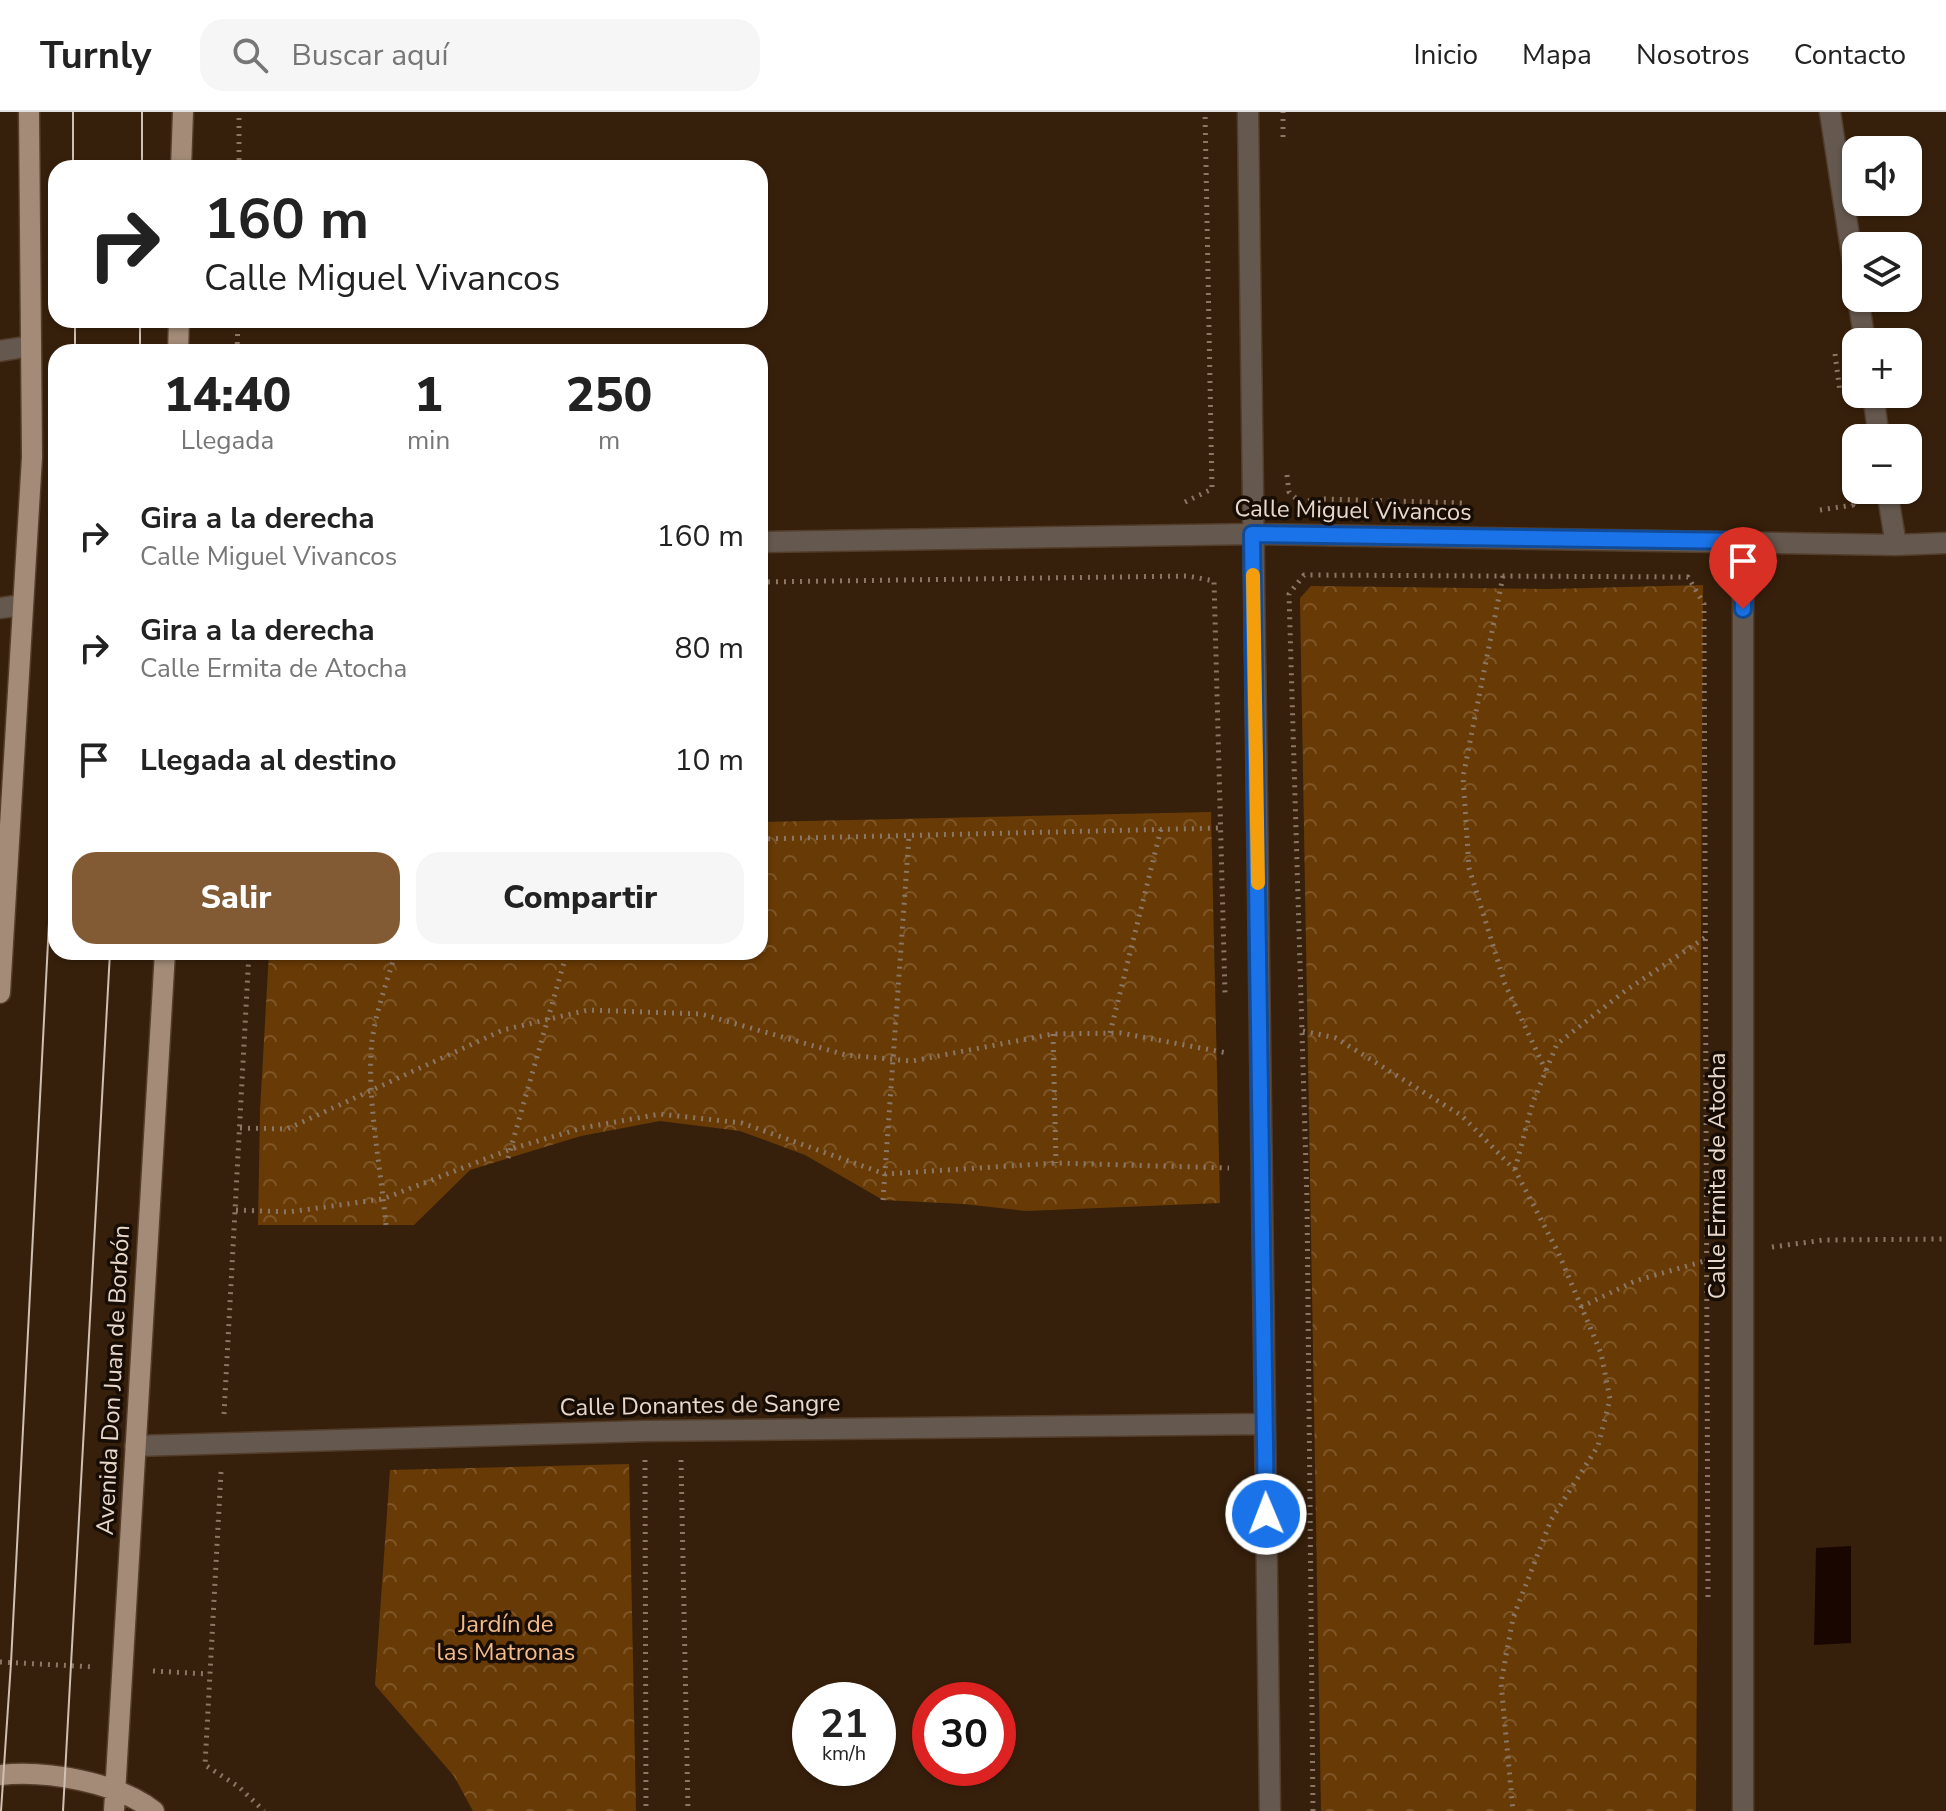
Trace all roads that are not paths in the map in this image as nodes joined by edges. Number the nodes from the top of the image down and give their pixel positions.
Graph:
1 (29, 112) edge
2 (183, 112) edge
3 (1248, 112) edge
4 (1830, 112) edge
5 (181, 160) edge
6 (1848, 232) edge
7 (31, 346) junction
8 (0, 351) edge
9 (1889, 504) edge
10 (1252, 534) junction
11 (1743, 541) junction
12 (768, 542) edge
13 (1946, 543) edge
14 (1896, 545) junction
15 (22, 605) junction
16 (0, 608) edge
17 (165, 960) edge
18 (0, 993) edge
19 (1265, 1424) junction
20 (135, 1446) junction
21 (0, 1775) edge
22 (115, 1790) junction
23 (114, 1811) edge
24 (154, 1811) edge
25 (1270, 1811) edge
26 (1743, 1811) edge

1 - 7 main road
2 - 5 main road
3 - 10 street
4 - 6 street
7 - 8 street
7 - 15 main road
9 - 14 street
10 - 11 street, Calle Miguel Vivancos
10 - 12 street, Calle Miguel Vivancos
10 - 19 street
11 - 14 street, Calle Miguel Vivancos
11 - 26 street, Calle Ermita de Atocha
13 - 14 street, Calle Miguel Vivancos
15 - 16 street
15 - 18 main road
17 - 20 main road, Avenida Don Juan de Borbón
19 - 20 street, Calle Donantes de Sangre
19 - 25 street
20 - 22 main road, Avenida Don Juan de Borbón
21 - 22 main road
22 - 23 main road, Avenida Don Juan de Borbón
22 - 24 main road

